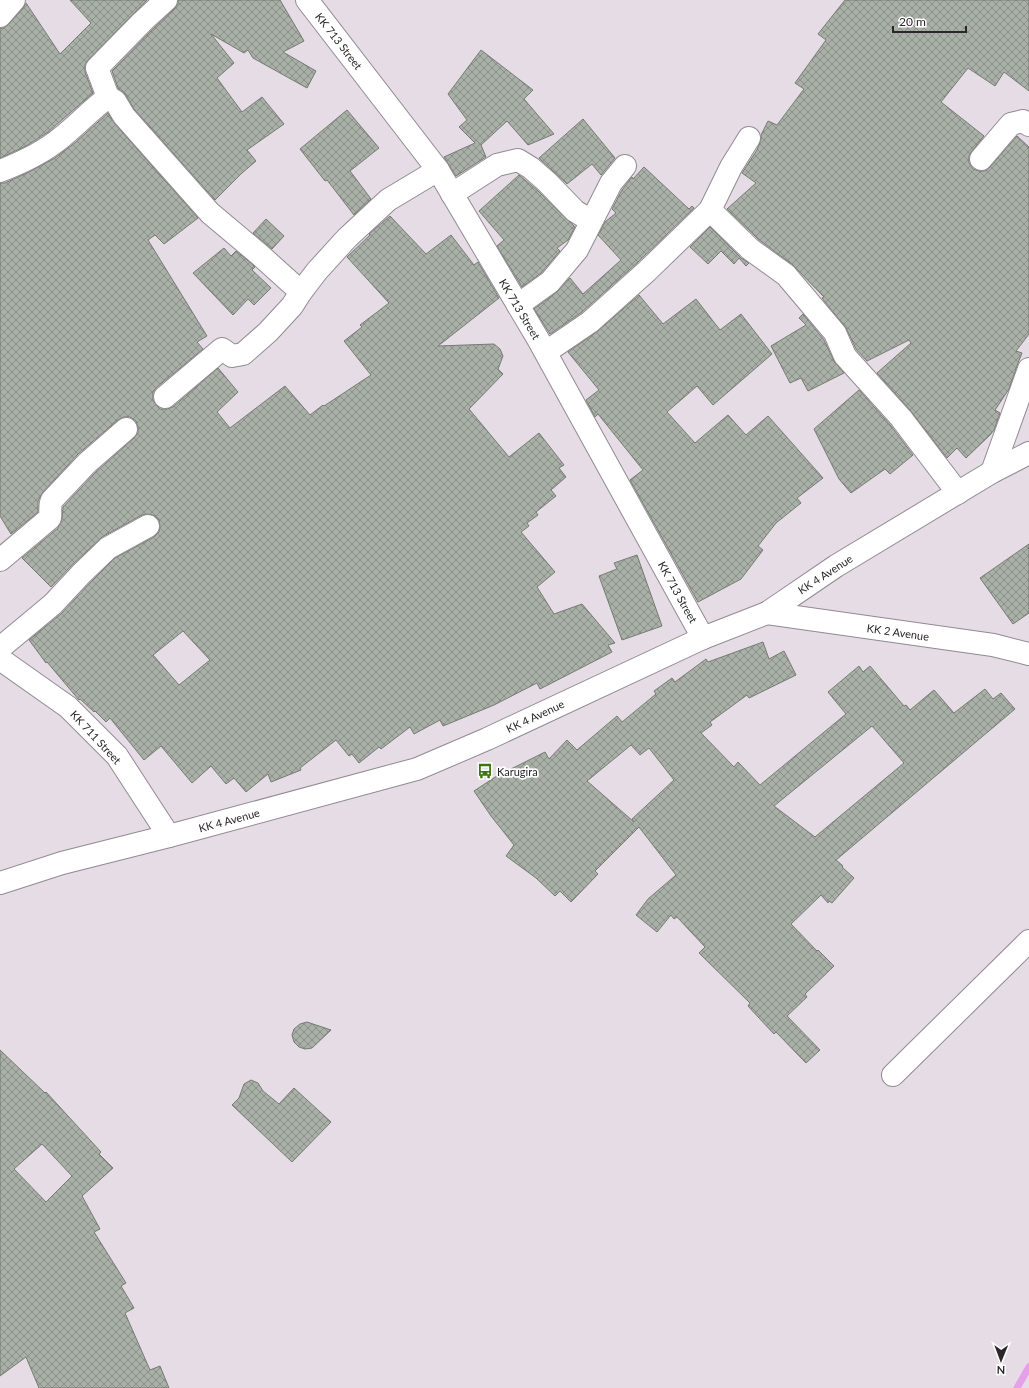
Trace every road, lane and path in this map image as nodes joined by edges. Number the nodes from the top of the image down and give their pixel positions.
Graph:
1 (14, 0) edge
2 (166, 0) edge
3 (308, 0) edge
4 (0, 16) edge
5 (108, 96) junction
6 (1029, 125) edge
7 (749, 138) dead end
8 (981, 159) dead end
9 (625, 166) dead end
10 (438, 170) junction
11 (0, 171) edge
12 (452, 194) junction
13 (710, 210) junction
14 (591, 221) junction
15 (301, 292) junction
16 (518, 305) junction
17 (546, 352) junction
18 (1029, 369) edge
19 (165, 397) dead end
20 (126, 429) dead end
21 (1029, 453) edge
22 (992, 472) junction
23 (958, 493) junction
24 (148, 526) dead end
25 (4, 550) edge
26 (767, 613) junction
27 (703, 638) junction
28 (0, 648) edge
29 (1029, 654) edge
30 (0, 659) edge
31 (169, 836) junction
32 (0, 883) edge
33 (1029, 940) edge
34 (893, 1076) dead end

1 - 4 street
2 - 5 street
3 - 10 street, KK 713 Street
5 - 11 street
5 - 15 street
6 - 8 street
7 - 13 street
9 - 14 street
10 - 12 street, KK 713 Street
10 - 15 street
12 - 14 street
12 - 16 street, KK 713 Street
13 - 17 street
13 - 23 street
14 - 16 street
15 - 19 street
16 - 17 street, KK 713 Street
17 - 27 street, KK 713 Street
18 - 22 street
20 - 25 street
21 - 22 street, KK 4 Avenue
22 - 23 street, KK 4 Avenue
23 - 26 street, KK 4 Avenue
24 - 28 street
26 - 27 street, KK 4 Avenue
26 - 29 street, KK 2 Avenue
27 - 31 street, KK 4 Avenue
30 - 31 street, KK 711 Street
31 - 32 street, KK 4 Avenue
33 - 34 street

